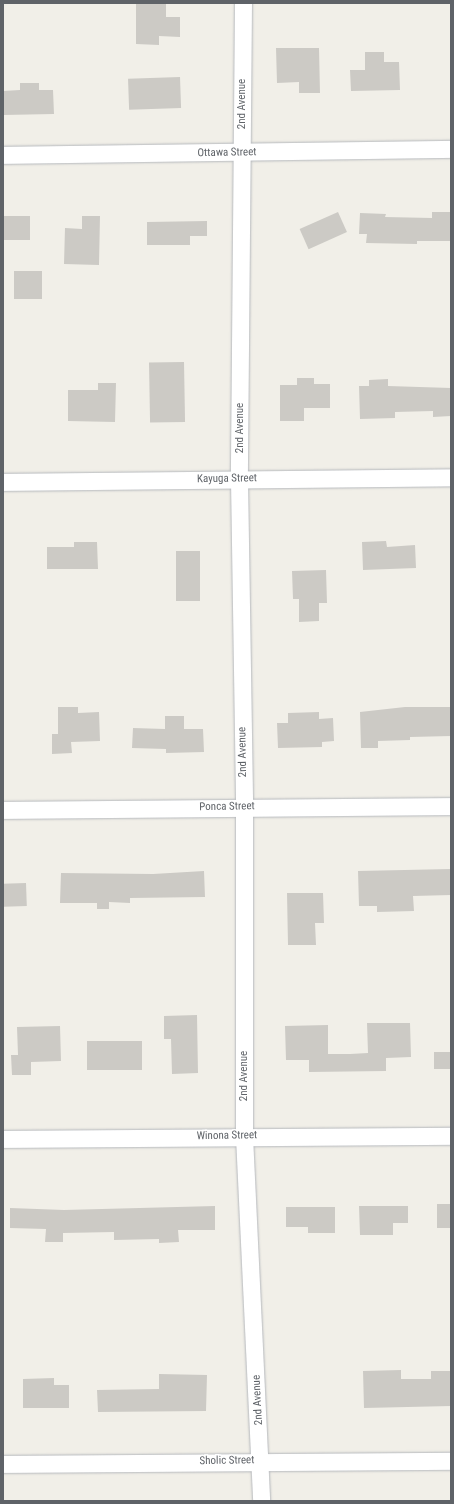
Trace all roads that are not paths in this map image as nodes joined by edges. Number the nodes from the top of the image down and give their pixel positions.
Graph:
1 (243, 3) edge
2 (451, 149) edge
3 (242, 153) junction
4 (3, 155) edge
5 (451, 477) edge
6 (240, 479) junction
7 (3, 482) edge
8 (244, 806) junction
9 (451, 806) edge
10 (3, 810) edge
11 (244, 1136) junction
12 (451, 1136) edge
13 (3, 1139) edge
14 (261, 1461) junction
15 (451, 1461) edge
16 (3, 1464) edge
17 (261, 1501) edge

1 - 3 street, 2nd Avenue
2 - 3 street, Ottawa Street
3 - 4 street, Ottawa Street
3 - 6 street, 2nd Avenue
5 - 6 street, Kayuga Street
6 - 7 street, Kayuga Street
6 - 8 street, 2nd Avenue
8 - 9 street, Ponca Street
8 - 10 street, Ponca Street
8 - 11 street, 2nd Avenue
11 - 12 street, Winona Street
11 - 13 street, Winona Street
11 - 14 street, 2nd Avenue
14 - 15 street, Sholic Street
14 - 16 street, Sholic Street
14 - 17 street, 2nd Avenue

